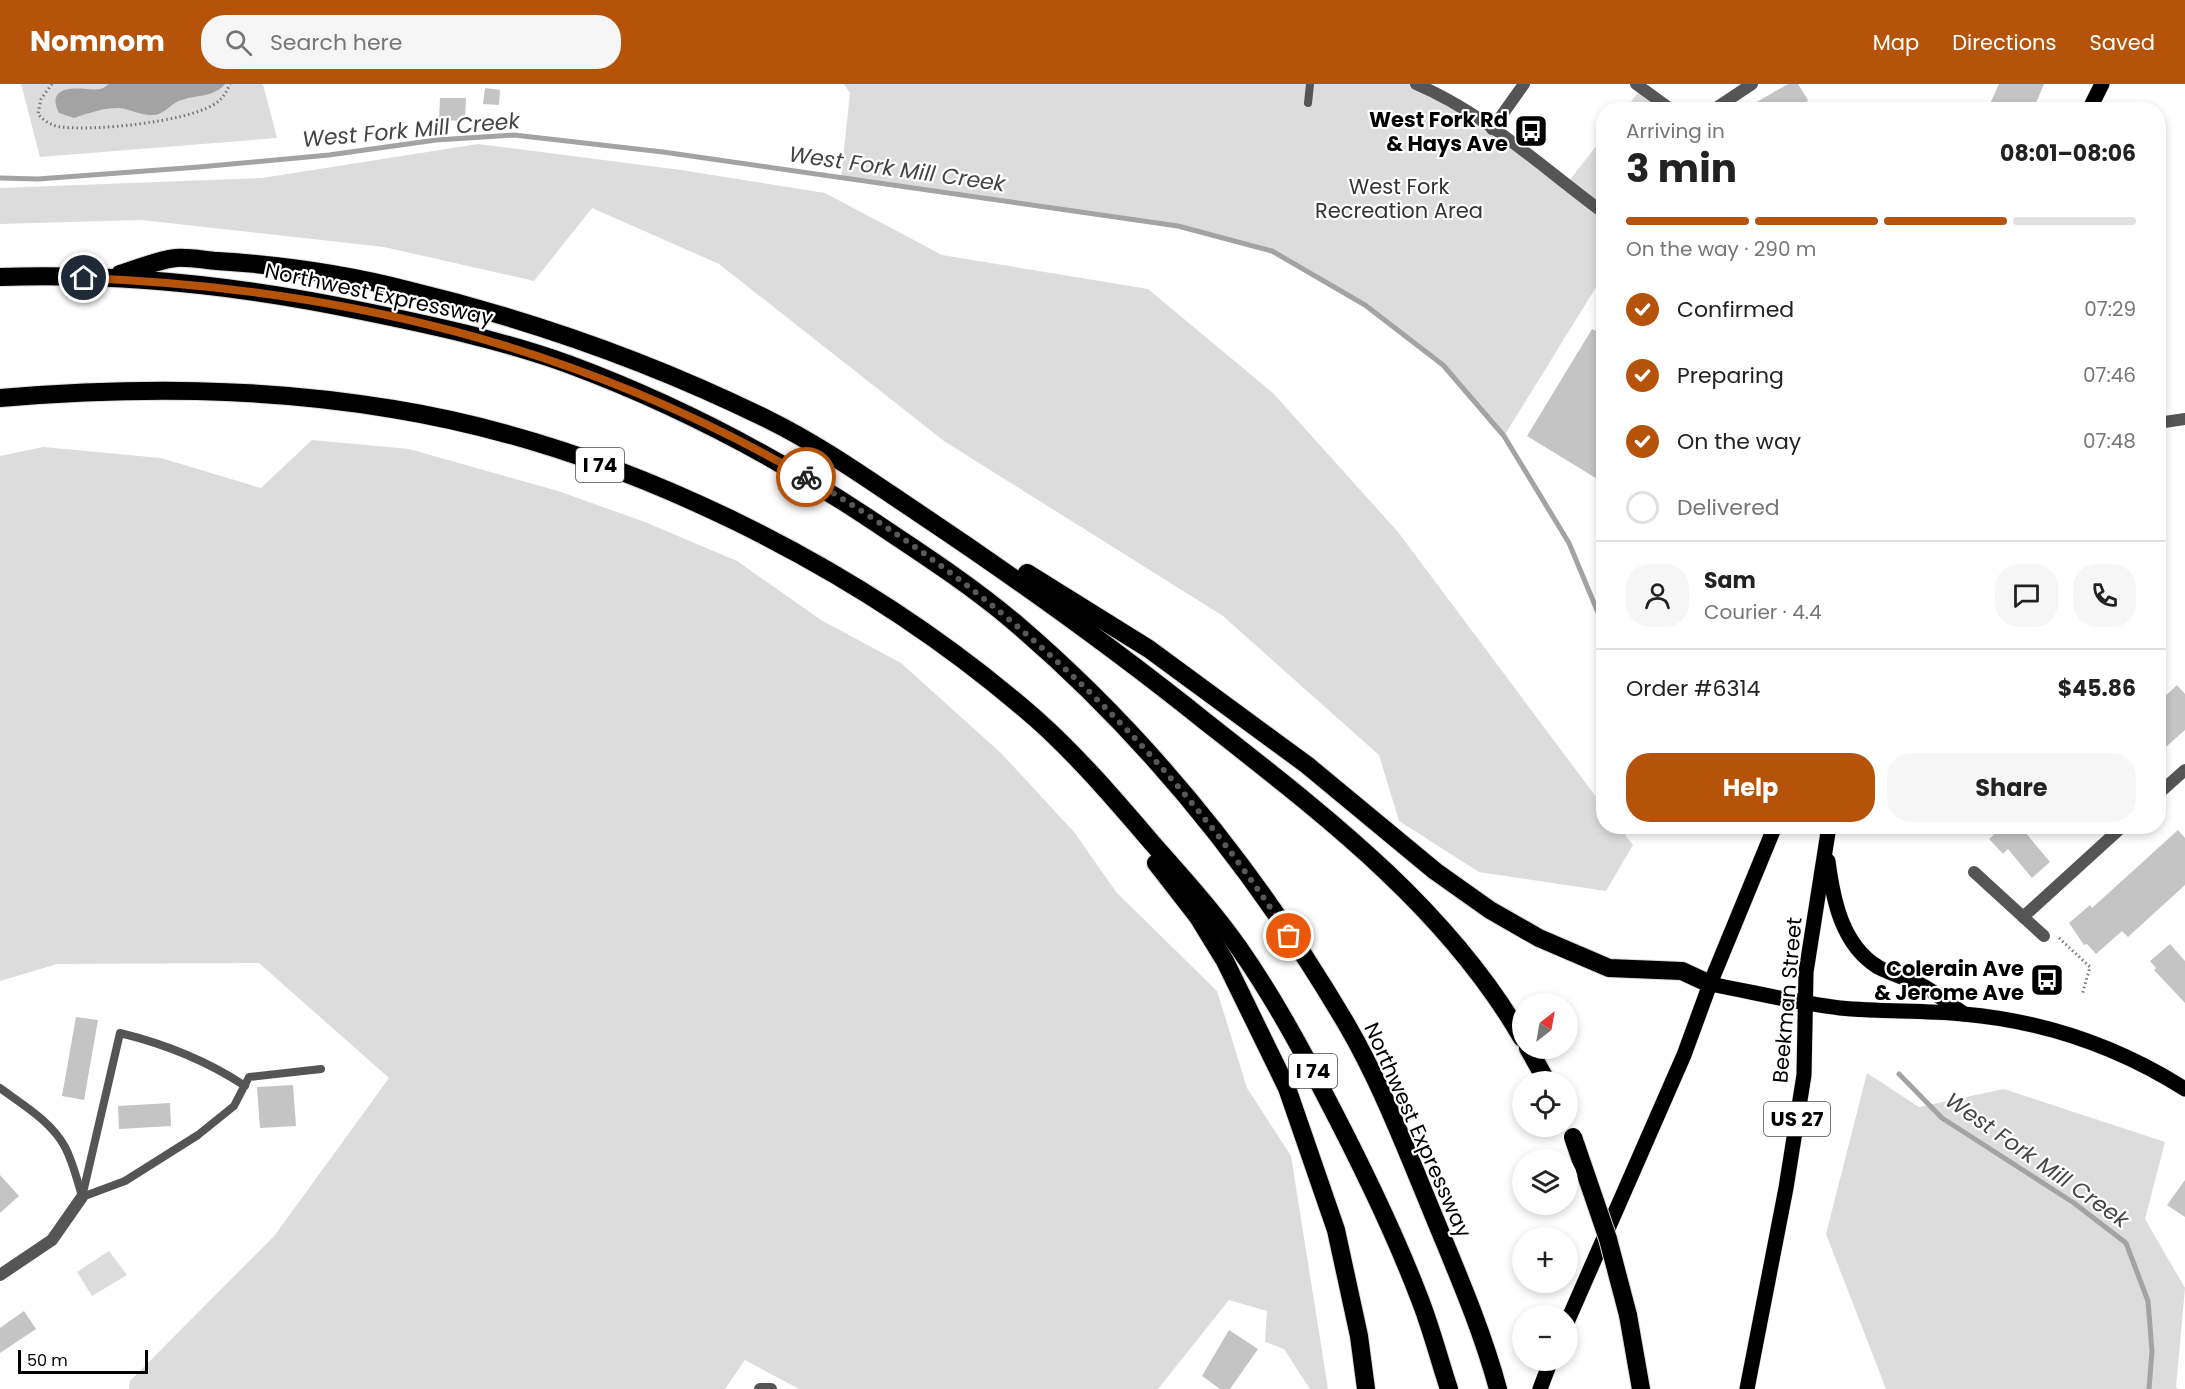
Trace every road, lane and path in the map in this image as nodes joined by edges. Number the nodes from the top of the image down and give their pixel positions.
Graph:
1 (52, 84) edge
2 (230, 84) edge
3 (1310, 84) edge
4 (1416, 84) edge
5 (1524, 84) edge
6 (1636, 84) edge
7 (1752, 84) edge
8 (2102, 84) edge
9 (1661, 102) edge
10 (1725, 102) edge
11 (2093, 102) edge
12 (1308, 104) dead end
13 (1492, 129) junction
14 (1596, 207) edge
15 (0, 277) edge
16 (106, 278) junction
17 (0, 398) edge
18 (2185, 419) edge
19 (2166, 422) edge
20 (970, 548) junction
21 (2185, 770) edge
22 (2166, 787) edge
23 (1108, 792) junction
24 (1772, 834) edge
25 (1828, 834) edge
26 (2113, 834) edge
27 (1974, 872) dead end
28 (2023, 917) junction
29 (2047, 933) joint
30 (1710, 984) junction
31 (2082, 994) dead end
32 (1804, 1003) junction
33 (1964, 1014) junction
34 (1512, 1023) edge
35 (321, 1069) dead end
36 (245, 1086) junction
37 (0, 1088) edge
38 (2185, 1089) edge
39 (1572, 1137) edge
40 (82, 1197) junction
41 (0, 1275) edge
42 (1575, 1305) edge
43 (1547, 1371) edge
44 (760, 1389) edge
45 (771, 1389) edge
46 (1366, 1389) edge
47 (1449, 1389) edge
48 (1498, 1389) edge
49 (1540, 1389) edge
50 (1641, 1389) edge
51 (1747, 1389) edge

1 - 2 path
3 - 12 lane
4 - 13 street
5 - 13 street
6 - 9 street
7 - 10 street
8 - 11 main road
13 - 14 street
15 - 16 highway, Northwest Expressway / I 74
16 - 20 highway
16 - 48 highway, Northwest Expressway / I 74
17 - 23 highway, I 74
18 - 19 street
20 - 30 highway
20 - 34 highway
21 - 22 street
23 - 46 highway
23 - 47 highway, I 74
24 - 30 main road
25 - 32 main road, Beekman Street / US 27
25 - 33 main road
26 - 28 street
27 - 28 street
28 - 29 street
29 - 31 path
30 - 32 main road
30 - 42 main road
32 - 33 main road
32 - 51 main road, Beekman Street / US 27
33 - 38 main road
35 - 36 lane
36 - 40 lane
36 - 40 lane
37 - 40 lane
39 - 50 highway, bridge
40 - 41 street
43 - 49 main road
44 - 45 street

